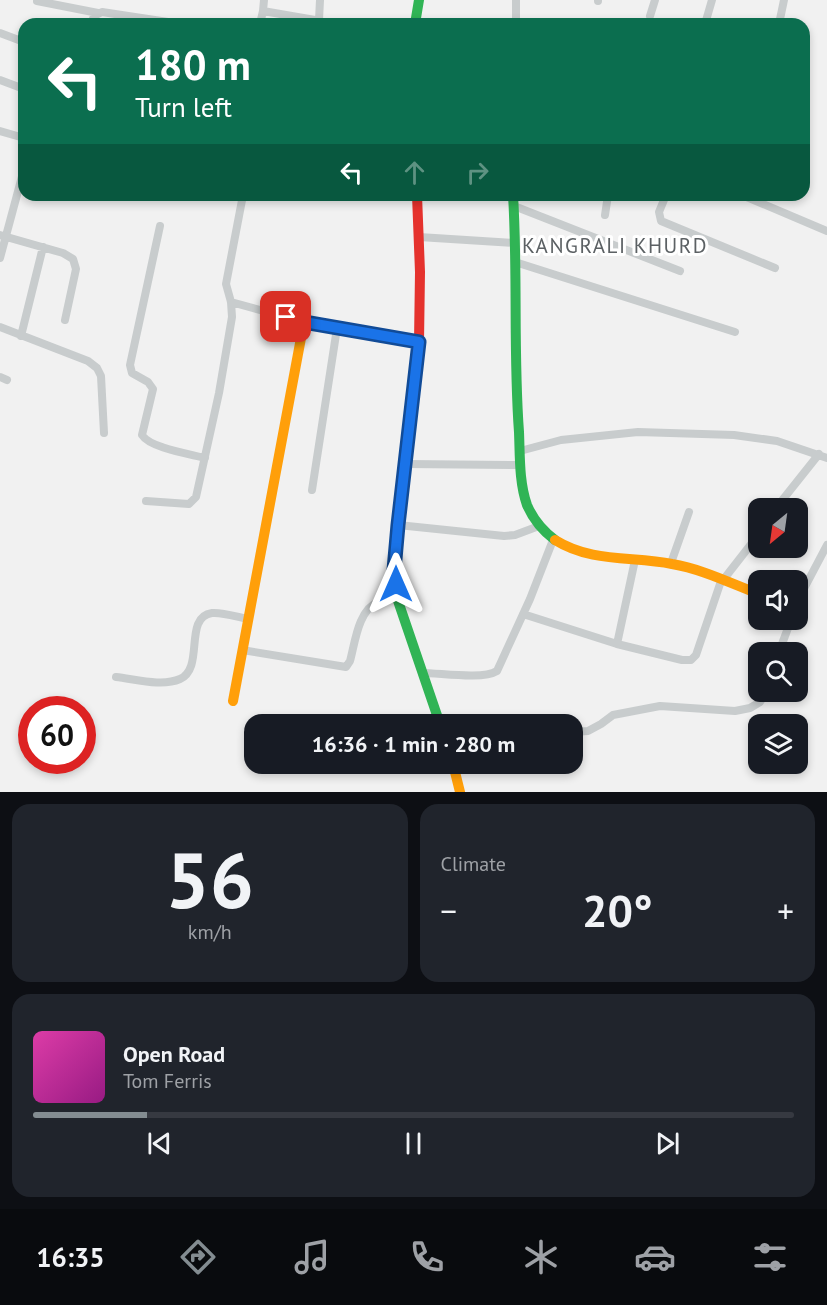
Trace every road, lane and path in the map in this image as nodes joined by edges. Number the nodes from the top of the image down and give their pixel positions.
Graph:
1 (264, 0) edge
2 (320, 0) edge
3 (419, 0) edge
4 (516, 0) edge
5 (655, 0) edge
6 (712, 0) edge
7 (784, 0) edge
8 (37, 1) edge
9 (262, 11) junction
10 (98, 13) junction
11 (650, 16) dead end
12 (95, 18) edge
13 (142, 18) edge
14 (261, 18) edge
15 (289, 18) edge
16 (319, 18) edge
17 (416, 18) edge
18 (516, 18) edge
19 (707, 18) edge
20 (780, 18) edge
21 (0, 33) edge
22 (18, 40) edge
23 (0, 80) edge
24 (18, 86) edge
25 (0, 131) edge
26 (18, 136) edge
27 (18, 188) edge
28 (242, 201) edge
29 (417, 201) edge
30 (513, 201) edge
31 (515, 201) edge
32 (607, 201) edge
33 (664, 201) edge
34 (756, 201) edge
35 (605, 215) dead end
36 (160, 226) dead end
37 (827, 231) edge
38 (3, 236) edge
39 (419, 237) junction
40 (515, 243) junction
41 (43, 247) junction
42 (0, 258) edge
43 (515, 262) junction
44 (775, 268) dead end
45 (680, 271) dead end
46 (231, 302) junction
47 (64, 320) dead end
48 (304, 322) junction
49 (0, 327) edge
50 (337, 328) junction
51 (735, 332) dead end
52 (21, 336) junction
53 (419, 342) junction
54 (104, 433) dead end
55 (520, 451) junction
56 (823, 456) edge
57 (205, 458) junction
58 (406, 464) junction
59 (521, 465) junction
60 (312, 490) dead end
61 (785, 498) edge
62 (146, 501) dead end
63 (689, 512) dead end
64 (398, 525) junction
65 (539, 526) junction
66 (553, 540) junction
67 (827, 545) edge
68 (748, 550) edge
69 (635, 560) junction
70 (823, 562) edge
71 (671, 563) junction
72 (723, 580) junction
73 (808, 585) edge
74 (748, 590) edge
75 (397, 597) junction
76 (523, 614) junction
77 (248, 619) junction
78 (617, 644) junction
79 (243, 650) junction
80 (422, 673) junction
81 (116, 677) dead end
82 (233, 700) dead end
83 (760, 702) edge
84 (436, 714) edge
85 (583, 731) edge
86 (456, 774) edge
87 (460, 792) edge

1 - 9 street
2 - 16 street
3 - 17 street
4 - 18 street
5 - 11 street
6 - 19 street
7 - 20 street
8 - 10 street
9 - 14 street
9 - 15 street
10 - 12 street
10 - 13 street
21 - 22 street
23 - 24 street
25 - 26 street
27 - 38 street
28 - 46 street
29 - 39 street
30 - 40 street
31 - 45 street
32 - 35 street
33 - 44 street
34 - 37 street
36 - 57 street
38 - 41 street
38 - 42 street
39 - 40 street
39 - 53 street
40 - 43 street
41 - 47 street
41 - 52 street
43 - 51 street
43 - 55 street
46 - 48 street
46 - 57 street
48 - 50 street
48 - 77 street
49 - 52 street
50 - 53 street
50 - 60 street
52 - 54 street
53 - 58 street
55 - 56 street
55 - 59 street
56 - 61 street
57 - 62 street
58 - 59 street
58 - 64 street
59 - 65 street
63 - 71 street
64 - 65 street
64 - 75 street
65 - 66 street
66 - 69 street
66 - 76 street
67 - 70 street
68 - 72 street
69 - 71 street
69 - 78 street
70 - 73 street
71 - 72 street
72 - 74 street
72 - 78 street
75 - 79 street
75 - 80 street
76 - 78 street
76 - 80 street
77 - 79 street
77 - 81 street
79 - 82 street
80 - 84 street
83 - 85 street
86 - 87 street

